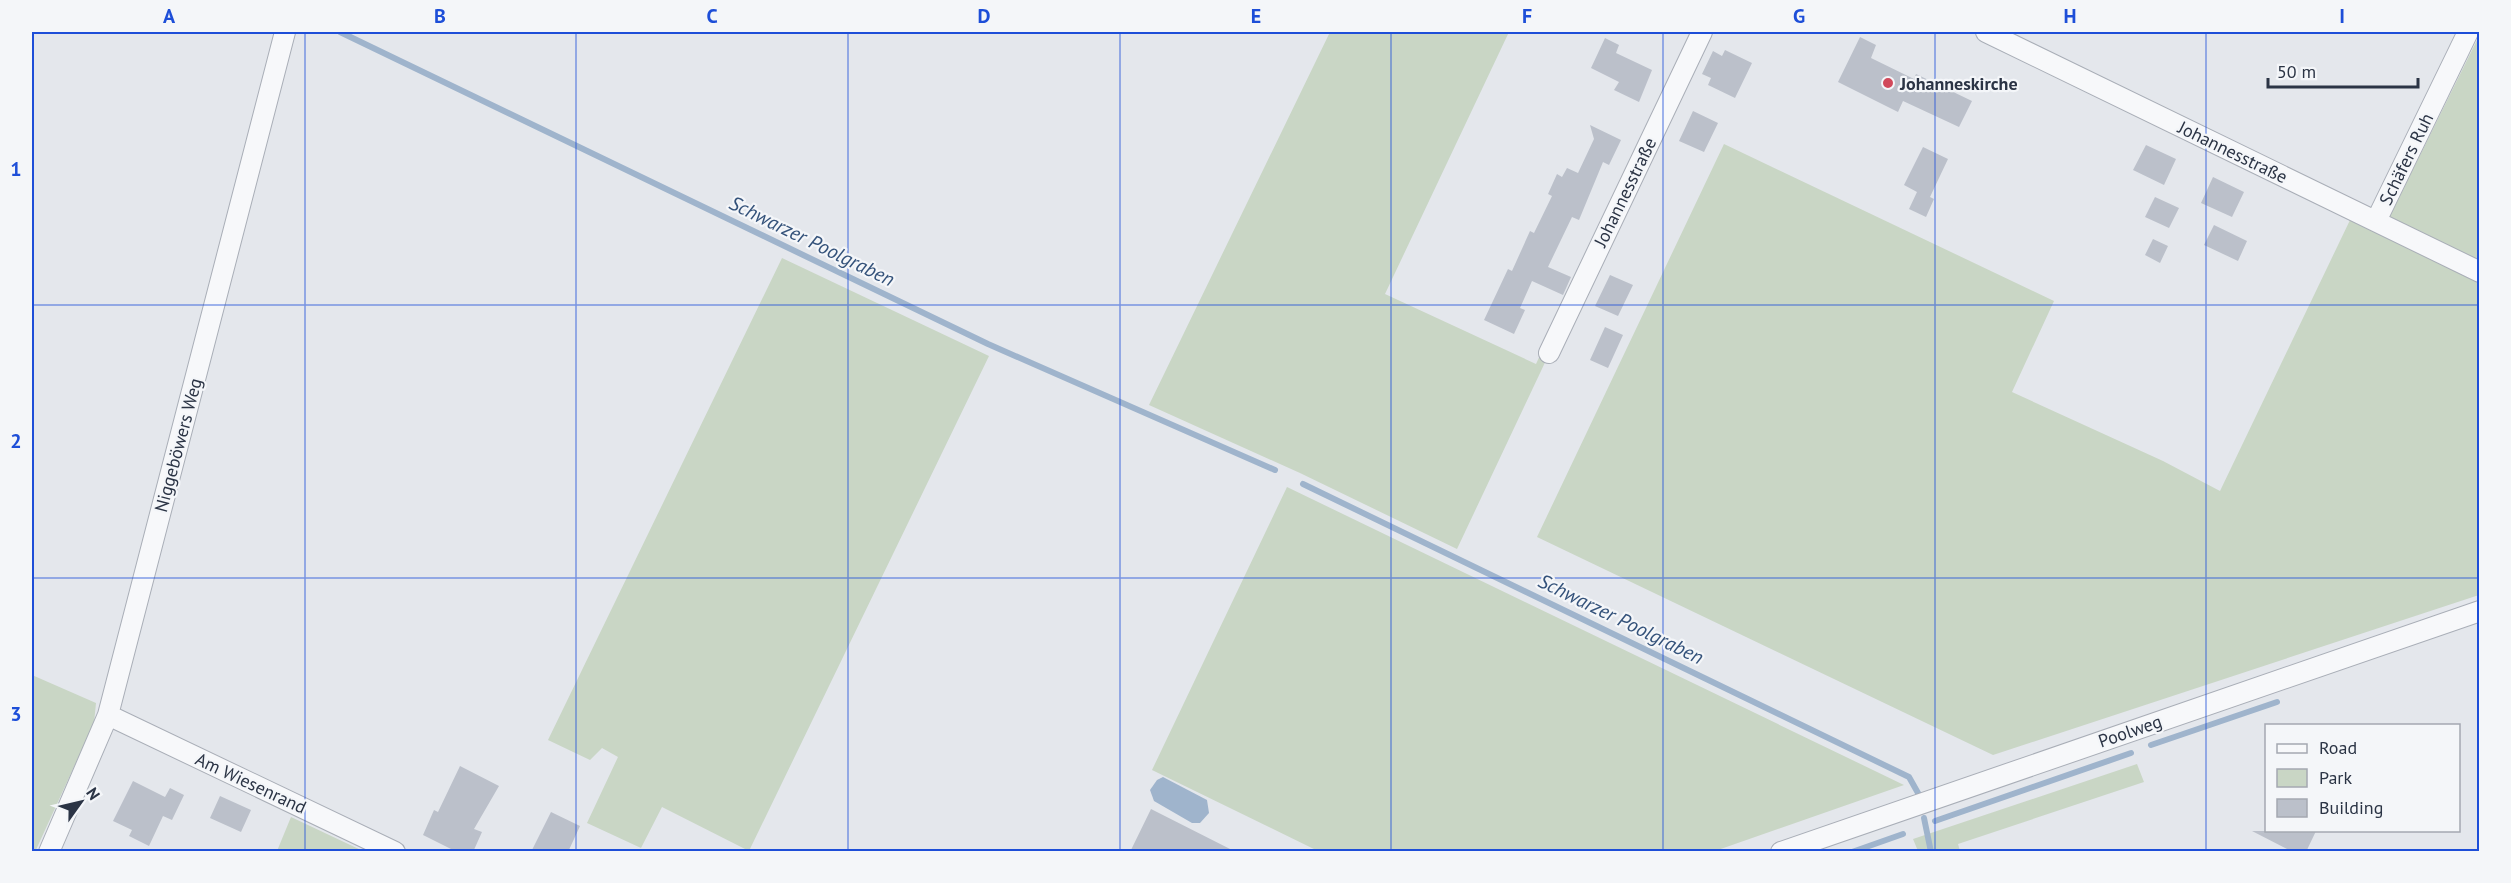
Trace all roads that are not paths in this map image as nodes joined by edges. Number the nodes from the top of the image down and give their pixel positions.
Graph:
1 (285, 32) edge
2 (1702, 32) edge
3 (1986, 32) edge
4 (2468, 32) edge
5 (2376, 221) junction
6 (2480, 272) edge
7 (1549, 354) dead end
8 (2480, 611) edge
9 (108, 715) junction
10 (49, 852) edge
11 (395, 852) edge
12 (1781, 852) edge

1 - 9 street, Niggeböwers Weg
2 - 7 street, Johannesstraße
3 - 5 street, Johannesstraße
4 - 5 street, Schäfers Ruh
5 - 6 street, Johannesstraße
8 - 12 street, Poolweg
9 - 10 street, Niggeböwers Weg
9 - 11 street, Am Wiesenrand

